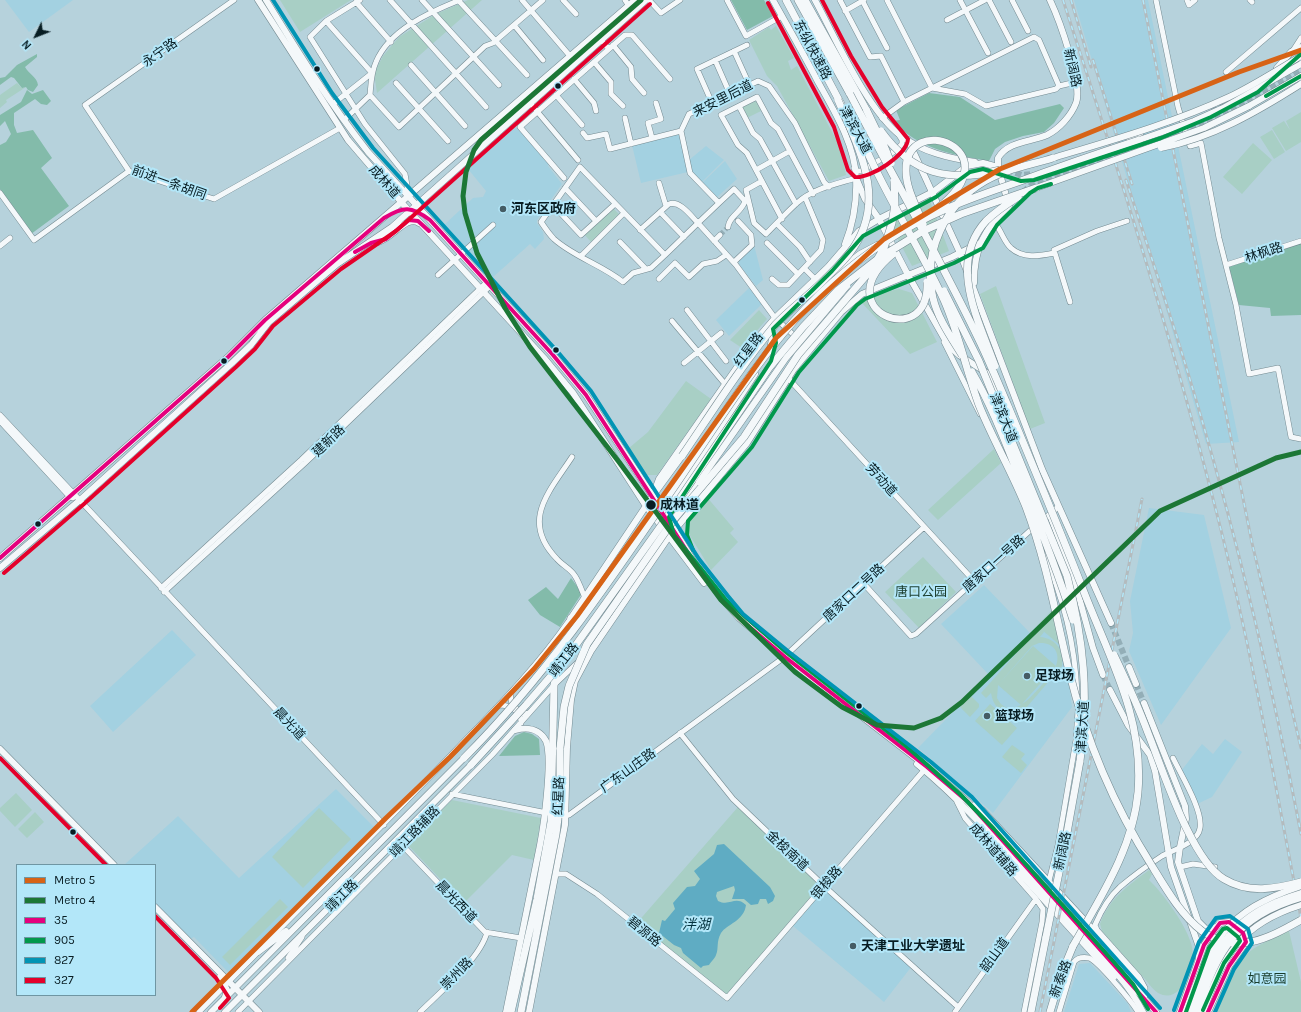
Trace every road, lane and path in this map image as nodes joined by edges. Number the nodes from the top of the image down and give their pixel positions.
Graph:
1 (234, 0) edge
2 (258, 0) edge
3 (266, 0) edge
4 (390, 0) edge
5 (422, 0) edge
6 (459, 0) edge
7 (522, 0) edge
8 (543, 0) edge
9 (563, 0) edge
10 (634, 0) edge
11 (646, 0) edge
12 (649, 0) edge
13 (680, 0) edge
14 (727, 0) edge
15 (773, 0) edge
16 (798, 0) edge
17 (805, 0) edge
18 (815, 0) edge
19 (840, 0) edge
20 (863, 0) edge
21 (887, 0) edge
22 (960, 0) edge
23 (985, 0) edge
24 (989, 0) edge
25 (1012, 0) edge
26 (1050, 0) edge
27 (1156, 0) edge
28 (1187, 0) edge
29 (1195, 0) edge
30 (358, 1) edge
31 (786, 1) edge
32 (626, 3) edge
33 (1301, 8) edge
34 (531, 10) junction
35 (845, 10) junction
36 (966, 10) junction
37 (432, 12) junction
38 (633, 12) junction
39 (576, 14) dead end
40 (782, 16) junction
41 (947, 20) dead end
42 (326, 21) junction
43 (412, 25) junction
44 (514, 25) junction
45 (1028, 31) dead end
46 (1301, 38) edge
47 (601, 40) junction
48 (496, 41) junction
49 (391, 42) junction
50 (1011, 42) dead end
51 (747, 45) dead end
52 (611, 47) junction
53 (1301, 47) edge
54 (887, 48) dead end
55 (734, 51) junction
56 (1291, 52) junction
57 (988, 53) dead end
58 (474, 56) junction
59 (570, 56) junction
60 (1301, 56) edge
61 (544, 60) dead end
62 (715, 60) junction
63 (594, 62) junction
64 (1301, 64) edge
65 (411, 65) dead end
66 (1277, 68) dead end
67 (1226, 72) dead end
68 (372, 73) junction
69 (455, 74) junction
70 (527, 75) dead end
71 (1301, 76) edge
72 (574, 79) junction
73 (670, 79) dead end
74 (396, 82) dead end
75 (1076, 82) junction
76 (749, 84) junction
77 (1301, 84) edge
78 (500, 85) dead end
79 (1059, 86) junction
80 (932, 88) junction
81 (436, 93) junction
82 (644, 93) dead end
83 (345, 94) junction
84 (730, 94) junction
85 (850, 94) joint
86 (556, 95) junction
87 (370, 96) junction
88 (838, 100) junction
89 (904, 102) junction
90 (530, 103) junction
91 (656, 103) dead end
92 (712, 103) junction
93 (333, 104) junction
94 (85, 105) joint
95 (623, 106) dead end
96 (739, 106) junction
97 (486, 107) dead end
98 (419, 108) junction
99 (1224, 108) junction
100 (356, 110) junction
101 (867, 110) junction
102 (596, 111) dead end
103 (537, 112) junction
104 (625, 118) dead end
105 (882, 118) junction
106 (344, 120) junction
107 (1166, 123) junction
108 (582, 124) dead end
109 (465, 126) dead end
110 (340, 128) junction
111 (1150, 129) junction
112 (894, 130) junction
113 (681, 131) junction
114 (583, 133) dead end
115 (652, 138) junction
116 (908, 140) junction
117 (1140, 140) joint
118 (448, 141) dead end
119 (631, 144) junction
120 (866, 149) junction
121 (790, 151) junction
122 (1143, 151) junction
123 (1087, 157) junction
124 (1054, 158) junction
125 (578, 160) dead end
126 (772, 161) junction
127 (982, 164) junction
128 (998, 167) junction
129 (854, 168) junction
130 (756, 170) junction
131 (129, 171) junction
132 (564, 178) dead end
133 (856, 178) junction
134 (762, 181) junction
135 (659, 183) dead end
136 (829, 187) junction
137 (565, 188) junction
138 (1036, 188) junction
139 (933, 192) junction
140 (0, 193) edge
141 (813, 194) junction
142 (805, 198) junction
143 (719, 203) junction
144 (615, 204) junction
145 (796, 204) junction
146 (409, 205) junction
147 (553, 205) junction
148 (666, 206) junction
149 (972, 210) junction
150 (660, 212) junction
151 (624, 213) junction
152 (929, 216) junction
153 (782, 219) junction
154 (879, 219) junction
155 (596, 221) junction
156 (738, 221) dead end
157 (1127, 221) dead end
158 (698, 223) junction
159 (776, 224) junction
160 (493, 225) dead end
161 (424, 226) junction
162 (728, 227) tunnel mouth
163 (987, 228) junction
164 (640, 230) junction
165 (720, 235) tunnel mouth
166 (684, 237) junction
167 (10, 238) dead end
168 (714, 241) junction
169 (1301, 241) edge
170 (620, 242) dead end
171 (371, 243) junction
172 (767, 243) dead end
173 (882, 243) junction
174 (980, 243) junction
175 (956, 244) junction
176 (0, 246) edge
177 (844, 247) junction
178 (918, 251) junction
179 (934, 252) junction
180 (960, 252) junction
181 (1054, 253) junction
182 (461, 254) junction
183 (726, 254) junction
184 (665, 255) junction
185 (581, 256) junction
186 (952, 257) junction
187 (455, 260) junction
188 (734, 262) junction
189 (810, 262) junction
190 (1226, 265) junction
191 (804, 268) junction
192 (646, 269) junction
193 (798, 274) junction
194 (860, 274) junction
195 (438, 275) dead end
196 (908, 275) junction
197 (659, 279) dead end
198 (772, 279) dead end
199 (819, 281) junction
200 (488, 284) junction
201 (974, 286) junction
202 (482, 290) junction
203 (943, 297) junction
204 (1070, 302) dead end
205 (797, 306) junction
206 (687, 310) dead end
207 (775, 318) junction
208 (672, 321) dead end
209 (938, 327) junction
210 (766, 328) junction
211 (721, 333) dead end
212 (711, 341) junction
213 (810, 349) junction
214 (698, 352) junction
215 (726, 361) dead end
216 (979, 361) junction
217 (684, 363) dead end
218 (788, 378) junction
219 (724, 384) junction
220 (0, 415) edge
221 (722, 417) junction
222 (0, 421) edge
223 (1021, 437) junction
224 (1301, 439) edge
225 (682, 456) joint
226 (572, 457) dead end
227 (71, 494) junction
228 (652, 497) junction
229 (80, 500) junction
230 (646, 506) junction
231 (1058, 507) junction
232 (664, 514) junction
233 (1049, 514) junction
234 (683, 518) junction
235 (669, 521) junction
236 (924, 527) junction
237 (1032, 529) junction
238 (675, 530) junction
239 (668, 538) junction
240 (682, 543) junction
241 (678, 550) junction
242 (658, 552) junction
243 (0, 558) edge
244 (0, 568) edge
245 (1075, 576) junction
246 (974, 581) junction
247 (864, 584) junction
248 (620, 589) junction
249 (162, 590) junction
250 (585, 598) junction
251 (571, 618) junction
252 (1111, 623) tunnel mouth
253 (1081, 642) junction
254 (591, 650) junction
255 (784, 657) junction
256 (1129, 667) tunnel mouth
257 (1102, 675) tunnel mouth
258 (1136, 684) tunnel mouth
259 (554, 685) junction
260 (1110, 690) tunnel mouth
261 (511, 694) junction
262 (1144, 703) tunnel mouth
263 (500, 705) junction
264 (529, 713) junction
265 (521, 723) junction
266 (515, 730) junction
267 (680, 733) junction
268 (546, 743) junction
269 (0, 750) edge
270 (553, 753) junction
271 (464, 758) joint
272 (1173, 758) dead end
273 (1080, 761) joint
274 (471, 765) joint
275 (925, 768) junction
276 (452, 794) junction
277 (956, 798) junction
278 (968, 802) junction
279 (564, 807) joint
280 (555, 814) junction
281 (384, 825) junction
282 (402, 846) junction
283 (1180, 847) junction
284 (1168, 854) junction
285 (110, 864) edge
286 (113, 864) edge
287 (1053, 867) junction
288 (1180, 867) junction
289 (1215, 867) dead end
290 (1038, 870) junction
291 (557, 874) junction
292 (1049, 882) junction
293 (1301, 882) edge
294 (824, 886) junction
295 (1301, 886) edge
296 (1301, 893) edge
297 (1301, 898) edge
298 (1036, 899) junction
299 (1301, 905) edge
300 (156, 908) edge
301 (156, 911) edge
302 (1301, 920) edge
303 (296, 925) junction
304 (1216, 927) junction
305 (487, 932) junction
306 (304, 934) junction
307 (521, 938) junction
308 (1103, 938) junction
309 (1196, 939) junction
310 (1204, 946) junction
311 (258, 952) junction
312 (1199, 959) junction
313 (1233, 960) junction
314 (282, 968) junction
315 (221, 975) junction
316 (1119, 978) junction
317 (230, 986) junction
318 (1126, 991) junction
319 (241, 996) junction
320 (727, 998) joint
321 (1145, 998) junction
322 (247, 1003) junction
323 (1133, 1004) junction
324 (232, 1005) junction
325 (956, 1010) edge
326 (1140, 1010) edge
327 (199, 1012) edge
328 (211, 1012) edge
329 (225, 1012) edge
330 (238, 1012) edge
331 (254, 1012) edge
332 (259, 1012) edge
333 (420, 1012) edge
334 (506, 1012) edge
335 (511, 1012) edge
336 (520, 1012) edge
337 (529, 1012) edge
338 (1024, 1012) edge
339 (1031, 1012) edge
340 (1050, 1012) edge
341 (1059, 1012) edge
342 (1156, 1012) edge
343 (1180, 1012) edge
344 (1185, 1012) edge
345 (1191, 1012) edge
346 (1197, 1012) edge
347 (1203, 1012) edge
348 (1208, 1012) edge

1 - 94 street, 永宁路
2 - 110 main road, 成林道
3 - 93 main road, 成林道
4 - 43 street
5 - 37 street
6 - 37 street
6 - 48 street
7 - 34 street
8 - 34 street
9 - 39 street
10 - 32 main road
11 - 38 main road
12 - 13 street
14 - 40 street
15 - 40 main road, 津滨大道
16 - 85 highway, 东纵快速路
17 - 101 highway
18 - 105 main road
19 - 35 street
20 - 35 street
20 - 54 street
21 - 80 street
22 - 36 street
23 - 36 street
24 - 50 street
25 - 45 street
26 - 75 main road, 新阔路
27 - 190 street
28 - 29 street
30 - 42 street
30 - 49 street
31 - 88 highway, 东纵快速路
32 - 38 street
32 - 59 main road
33 - 67 street
34 - 44 street
34 - 59 street
35 - 89 street
36 - 41 street
36 - 57 street
37 - 43 street
37 - 58 street
38 - 47 main road
40 - 129 main road, 津滨大道
42 - 68 street
42 - 83 street
43 - 49 street
43 - 69 street
44 - 48 street
44 - 61 street
46 - 56 street
47 - 52 street
47 - 90 main road
48 - 58 street
48 - 70 street
49 - 68 street
51 - 55 street
52 - 63 street
52 - 73 street
52 - 82 street
53 - 56 main road
55 - 62 street
55 - 76 street
56 - 66 main road
58 - 69 street
58 - 78 street
59 - 146 main road
60 - 107 main road, bridge
62 - 84 street
62 - 92 street
63 - 72 street
63 - 95 street
64 - 99 main road, bridge
65 - 81 street
68 - 83 street
68 - 87 street
69 - 81 street
69 - 97 street
71 - 122 main road, bridge
72 - 86 street
72 - 102 street
74 - 98 street
75 - 79 street
75 - 128 main road, 新阔路
76 - 84 street, 来安里后道
76 - 136 street, 来安里后道
77 - 122 main road, bridge
79 - 80 street
79 - 80 street
80 - 89 street
81 - 98 street
81 - 109 street
83 - 93 street
83 - 100 street
84 - 92 street, 来安里后道
85 - 179 highway, 津滨大道, bridge
86 - 103 street
86 - 108 street
87 - 98 street
87 - 100 street
88 - 120 highway, 津滨大道, bridge
88 - 199 highway, bridge
89 - 105 street
90 - 103 street
90 - 146 main road
91 - 115 street
92 - 113 street, 来安里后道
93 - 106 main road, 成林道
94 - 131 street, 前进一条胡同
96 - 121 street
96 - 126 street
96 - 130 street
98 - 118 street
99 - 107 main road, bridge
99 - 117 main road, bridge
100 - 106 street
100 - 146 street
101 - 124 highway, bridge
101 - 248 highway, bridge
103 - 125 street
103 - 132 street
104 - 119 street
105 - 112 main road
106 - 146 main road, 成林道
107 - 111 main road, bridge
110 - 131 street, 前进一条胡同
110 - 146 main road, 成林道
111 - 123 main road, bridge
111 - 124 main road, bridge
112 - 116 main road
112 - 129 street
113 - 115 street
113 - 143 street
114 - 119 street
115 - 119 street
116 - 127 main road
116 - 139 main road
117 - 123 highway, bridge
120 - 178 highway, bridge
120 - 216 highway, 津滨大道, bridge
121 - 126 street
121 - 141 street
122 - 138 main road, bridge
123 - 152 highway, bridge
124 - 253 highway, bridge
126 - 130 street
126 - 145 street
127 - 128 main road, 红星路
127 - 139 main road, 红星路
128 - 163 main road
129 - 133 main road, 津滨大道
130 - 134 street
131 - 140 street
133 - 136 street
133 - 154 main road
133 - 177 main road, 津滨大道
134 - 153 street
134 - 159 street
135 - 148 street
136 - 141 street
137 - 144 street
137 - 147 street
137 - 155 street
138 - 149 highway, bridge
138 - 223 highway, bridge
139 - 154 main road, 红星路
139 - 175 main road
141 - 142 street
142 - 145 street
142 - 189 street
143 - 158 street
143 - 162 street
144 - 151 street
144 - 155 street
145 - 153 street
146 - 161 main road, 成林道
146 - 171 main road
146 - 182 main road, 成林道
146 - 227 main road
147 - 155 street
147 - 185 street
148 - 150 street
148 - 158 street
149 - 178 highway, bridge
149 - 194 highway, bridge
150 - 164 street
150 - 166 street
151 - 164 street
151 - 185 street
152 - 173 highway, bridge
152 - 179 highway, bridge
153 - 159 street
154 - 177 main road, 红星路
154 - 196 main road
156 - 188 street
157 - 181 street
158 - 166 street
158 - 168 street
159 - 189 street
160 - 182 street
161 - 171 main road
161 - 187 main road, 成林道
163 - 174 main road
163 - 181 street
164 - 184 street
165 - 168 street
166 - 184 street
167 - 176 street
168 - 183 street
169 - 190 street, 林枫路
170 - 192 street
171 - 229 main road
172 - 193 street
173 - 199 main road, bridge
173 - 221 highway, 靖江路, bridge
174 - 180 main road
174 - 201 main road
175 - 180 main road
175 - 186 main road
177 - 199 main road, 红星路
178 - 203 highway, bridge
179 - 223 highway, 津滨大道, bridge
180 - 186 main road
180 - 201 main road
181 - 204 street
182 - 187 street
182 - 200 main road, 成林道
183 - 188 street
183 - 197 street
184 - 192 street
185 - 192 street
186 - 196 main road
187 - 195 street
187 - 202 main road, 成林道
188 - 207 street
189 - 191 street
190 - 224 street
191 - 193 street
191 - 199 street
193 - 198 street
194 - 235 main road, bridge
194 - 248 highway, 靖江路, bridge
196 - 209 main road
196 - 213 main road
199 - 205 highway, bridge
199 - 207 main road, 红星路
200 - 202 street, 建新路
200 - 228 main road, 成林道
201 - 231 main road
202 - 230 main road, 成林道
202 - 249 street, 建新路
203 - 216 highway
203 - 302 highway, bridge
205 - 221 highway, bridge
205 - 225 highway, bridge
206 - 212 street
207 - 210 main road, 红星路
207 - 213 street
208 - 214 street
209 - 233 main road
209 - 237 street
210 - 219 main road, 红星路
210 - 232 main road
211 - 212 street
212 - 214 street
212 - 215 street
213 - 218 main road
214 - 217 street
214 - 219 street
216 - 253 highway, 津滨大道, bridge
218 - 234 main road
218 - 236 street, 劳动道
219 - 228 main road, 红星路
220 - 227 street, 晨光道
221 - 271 highway, 靖江路, bridge
222 - 227 street, 晨光道
223 - 245 highway, 津滨大道, bridge
225 - 228 main road
226 - 250 street
227 - 229 street, 晨光道
227 - 243 main road
228 - 230 main road
228 - 232 main road, 成林道
229 - 244 main road
229 - 249 street, 晨光道
230 - 239 main road, 成林道
230 - 250 main road
231 - 233 street, 唐家口一号路
231 - 252 main road
232 - 235 main road, 成林道
232 - 239 main road
233 - 237 street, 唐家口一号路
233 - 245 main road
234 - 238 main road
234 - 240 main road
235 - 238 main road, 成林道
236 - 246 street, 劳动道
236 - 247 street, 唐家口二号路
237 - 246 street, 唐家口一号路
237 - 287 street
238 - 239 main road
238 - 240 main road, 成林道
239 - 241 main road, 成林道
239 - 242 main road
240 - 255 main road, 成林道
241 - 242 main road
241 - 255 main road, 成林道
242 - 254 main road
245 - 257 main road, 津滨大道
245 - 293 highway, bridge
245 - 340 highway, 新泰路, bridge
246 - 247 street, 唐家口一号路
247 - 255 street, 唐家口二号路
248 - 270 highway, 红星路, bridge
248 - 274 highway, 靖江路, bridge
249 - 281 street, 晨光道
250 - 251 main road
251 - 259 highway, 红星路
251 - 261 street, 靖江路辅路
253 - 273 highway, 津滨大道, bridge
254 - 259 street, 靖江路辅路
254 - 279 main road
255 - 267 street, 广东山庄路
255 - 275 main road, 成林道
256 - 258 main road
259 - 264 street, 靖江路辅路
259 - 270 highway, 红星路
260 - 284 main road
261 - 263 street, 靖江路辅路
261 - 264 street
262 - 283 main road
263 - 265 street
263 - 281 street, 靖江路辅路
264 - 265 street, 靖江路辅路
265 - 266 street, 靖江路辅路
266 - 268 main road
266 - 276 street, 靖江路辅路
267 - 280 street, 广东山庄路
267 - 294 street, 金梭南道
268 - 270 main road
268 - 270 street
269 - 285 main road
269 - 286 main road
270 - 280 highway, 红星路
270 - 280 highway, 红星路
271 - 303 main road, 靖江路
272 - 283 street
273 - 339 highway, 新阔路, bridge
274 - 306 main road, 靖江路
275 - 277 main road, 成林道
275 - 278 main road, 成林道
275 - 294 street, 银梭路
276 - 280 street
276 - 282 street, 靖江路辅路
277 - 298 street, 成林道辅路
277 - 316 main road
277 - 318 main road
278 - 290 main road
278 - 321 main road, 成林道
279 - 280 highway
280 - 291 main road
280 - 307 main road
280 - 335 highway, 红星路
280 - 336 highway, 红星路
281 - 311 street, 靖江路辅路
282 - 305 street, 晨光西道
282 - 314 street, 靖江路辅路
283 - 284 street
283 - 288 main road
284 - 308 street
284 - 309 main road
287 - 290 street
287 - 292 street
288 - 289 street
288 - 304 main road
290 - 292 main road
291 - 320 street, 碧源路
291 - 337 main road
292 - 308 main road
294 - 320 street, 银梭路
294 - 325 street, 金梭南道
295 - 344 main road, bridge
296 - 345 main road, bridge
297 - 346 main road, bridge
298 - 325 street, 韶山道
298 - 338 street, 成林道辅路
299 - 347 main road, bridge
300 - 315 main road
301 - 315 main road
303 - 311 main road
303 - 317 main road, 靖江路
304 - 310 main road
304 - 313 main road
305 - 307 street, 晨光西道
305 - 333 street, 崇州路
306 - 314 street
306 - 319 main road, 靖江路
307 - 334 main road
308 - 321 main road
309 - 310 main road
309 - 312 main road
310 - 312 main road
310 - 313 main road
311 - 317 street, 靖江路辅路
312 - 343 main road
313 - 348 main road
314 - 322 street, 靖江路辅路
315 - 317 main road
316 - 318 main road
316 - 326 main road
317 - 319 main road
317 - 324 main road
317 - 327 street, 靖江路辅路
317 - 328 main road, 靖江路
318 - 323 street
318 - 326 main road
319 - 322 main road
319 - 324 main road, 靖江路
321 - 342 main road, 成林道
322 - 330 street, 靖江路辅路
322 - 331 main road
322 - 332 main road
323 - 326 street
323 - 341 street
324 - 329 main road, 靖江路

